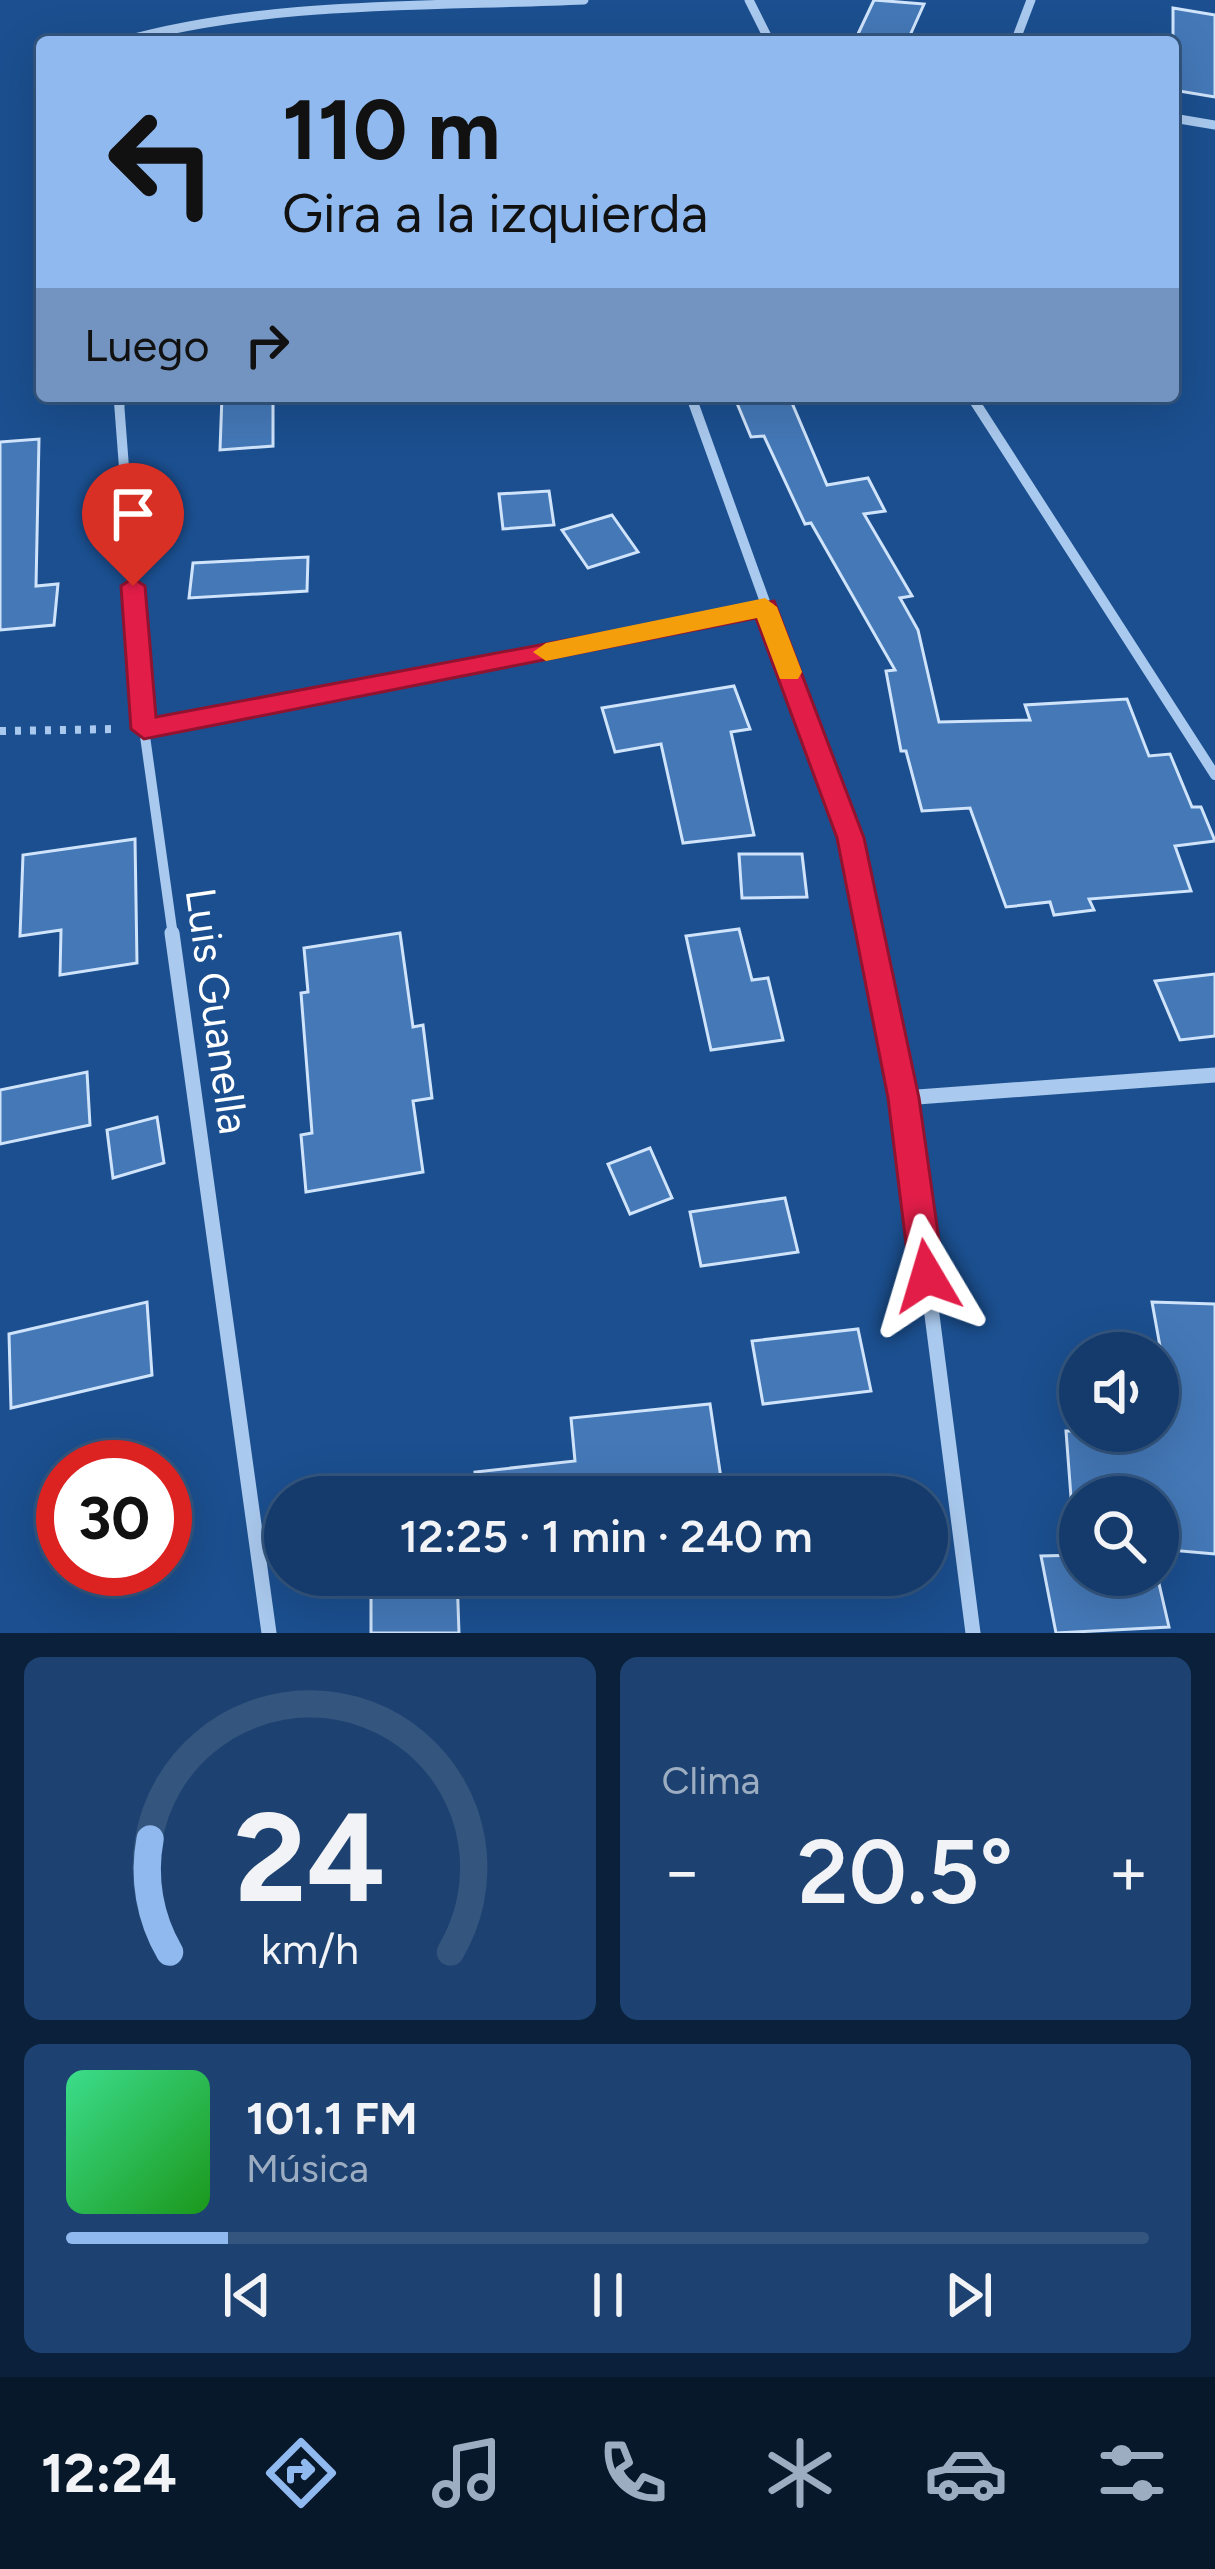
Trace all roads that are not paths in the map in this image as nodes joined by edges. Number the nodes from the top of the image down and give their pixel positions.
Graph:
1 (584, 0) edge
2 (749, 0) edge
3 (1031, 0) edge
4 (141, 36) edge
5 (767, 36) edge
6 (1017, 36) edge
7 (1179, 119) edge
8 (1215, 125) edge
9 (119, 402) edge
10 (693, 402) edge
11 (975, 402) edge
12 (765, 607) junction
13 (144, 729) junction
14 (1215, 775) edge
15 (1215, 1075) edge
16 (904, 1098) junction
17 (269, 1633) edge
18 (974, 1633) edge

1 - 4 street
2 - 5 street
3 - 6 street
7 - 8 street
9 - 13 street, Luis Guanella
10 - 12 street
11 - 14 street
12 - 13 street
12 - 16 street
13 - 17 street, Luis Guanella
15 - 16 street
16 - 18 street

